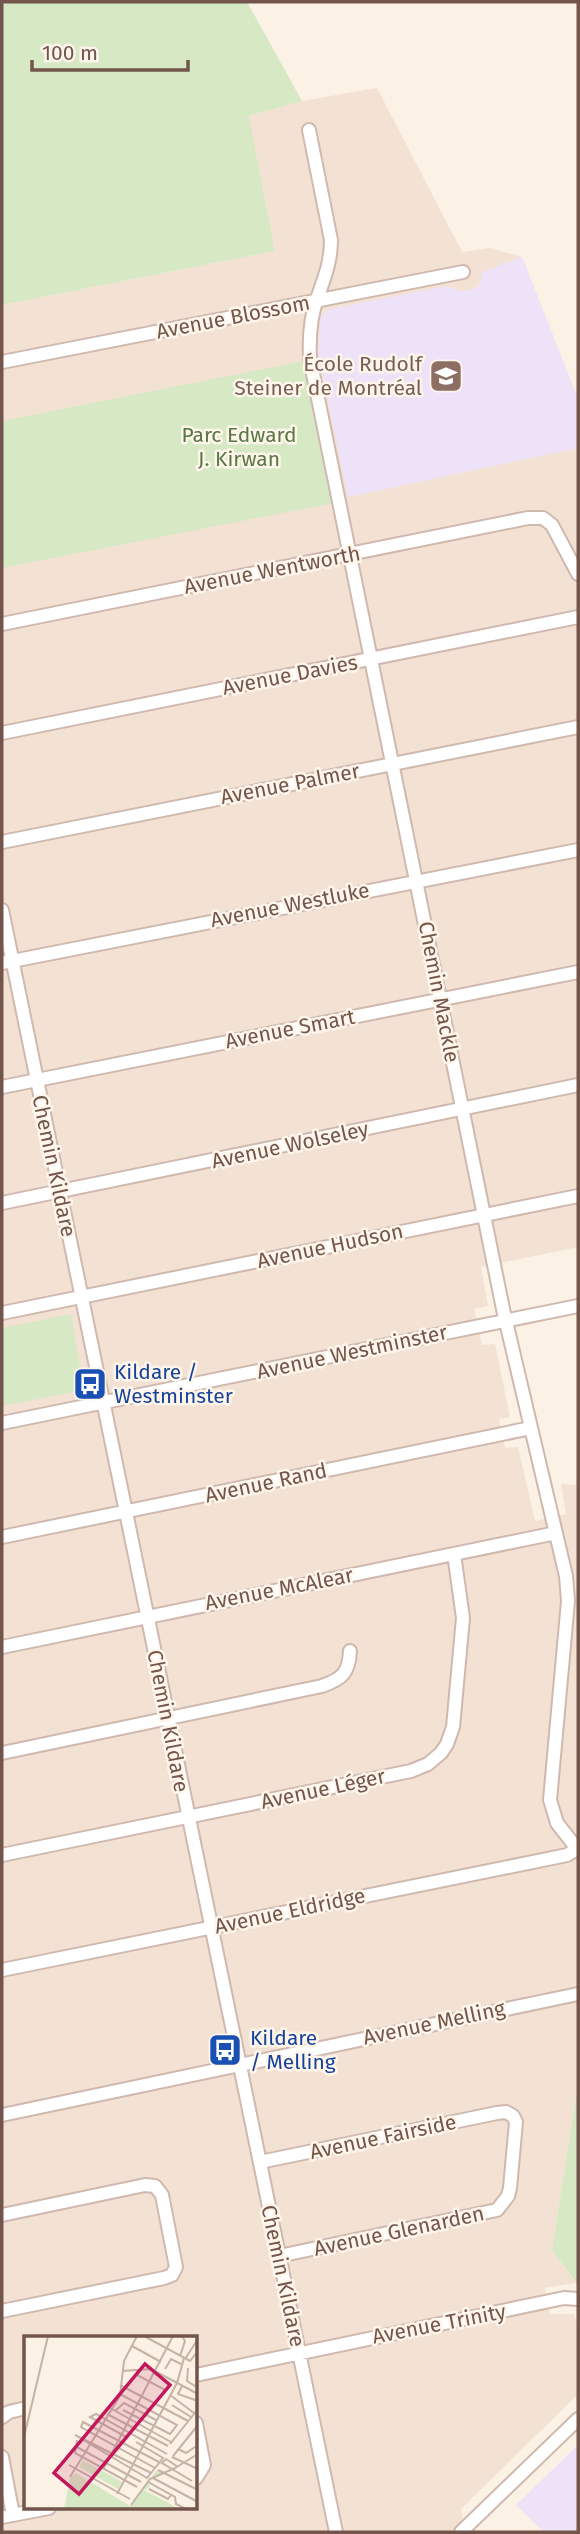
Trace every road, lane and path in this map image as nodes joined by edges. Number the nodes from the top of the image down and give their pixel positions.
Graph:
1 (309, 130) dead end
2 (463, 272) dead end
3 (316, 300) junction
4 (2, 362) edge
5 (349, 555) junction
6 (578, 574) edge
7 (578, 617) edge
8 (2, 624) edge
9 (370, 660) junction
10 (578, 727) edge
11 (2, 733) edge
12 (392, 764) junction
13 (2, 842) edge
14 (578, 850) edge
15 (416, 880) junction
16 (2, 910) edge
17 (7, 962) edge
18 (578, 972) edge
19 (440, 1000) junction
20 (36, 1080) junction
21 (578, 1085) edge
22 (2, 1087) edge
23 (462, 1109) junction
24 (59, 1192) junction
25 (578, 1196) edge
26 (2, 1203) edge
27 (484, 1215) junction
28 (82, 1297) junction
29 (578, 1306) edge
30 (2, 1314) edge
31 (506, 1321) junction
32 (103, 1402) junction
33 (2, 1423) edge
34 (531, 1428) junction
35 (125, 1511) junction
36 (556, 1533) junction
37 (2, 1537) edge
38 (454, 1554) junction
39 (147, 1616) junction
40 (2, 1647) edge
41 (350, 1651) dead end
42 (168, 1719) junction
43 (2, 1753) edge
44 (187, 1817) junction
45 (578, 1849) edge
46 (2, 1854) edge
47 (211, 1928) junction
48 (2, 1970) edge
49 (578, 1994) edge
50 (240, 2064) junction
51 (506, 2112) joint
52 (2, 2115) edge
53 (260, 2162) junction
54 (2, 2215) edge
55 (279, 2256) junction
56 (578, 2299) edge
57 (2, 2311) edge
58 (299, 2353) junction
59 (198, 2375) edge
60 (24, 2408) edge
61 (2, 2417) edge
62 (578, 2419) edge
63 (198, 2434) edge
64 (2, 2457) edge
65 (198, 2475) edge
66 (39, 2510) edge
67 (8, 2516) edge
68 (336, 2532) edge
69 (461, 2532) edge

1 - 3 street, Chemin Mackle
2 - 3 street, Avenue Blossom
3 - 4 street, Avenue Blossom
3 - 5 street, Chemin Mackle
5 - 6 street, Avenue Wentworth
5 - 8 street, Avenue Wentworth
5 - 9 street, Chemin Mackle
7 - 9 street, Avenue Davies
9 - 11 street, Avenue Davies
9 - 12 street, Chemin Mackle
10 - 12 street, Avenue Palmer
12 - 13 street, Avenue Palmer
12 - 15 street, Chemin Mackle
14 - 15 street, Avenue Westluke
15 - 17 street, Avenue Westluke
15 - 19 street, Chemin Mackle
16 - 17 street, Chemin Kildare
17 - 20 street, Chemin Kildare
18 - 19 street, Avenue Smart
19 - 20 street, Avenue Smart
19 - 23 street, Chemin Mackle
20 - 22 street, Avenue Smart
20 - 24 street, Chemin Kildare
21 - 23 street, Avenue Wolseley
23 - 24 street, Avenue Wolseley
23 - 27 street, Chemin Mackle
24 - 26 street, Avenue Wolseley
24 - 28 street, Chemin Kildare
25 - 27 street, Avenue Hudson
27 - 28 street, Avenue Hudson
27 - 31 street, Chemin Mackle
28 - 30 street, Avenue Hudson
28 - 32 street, Chemin Kildare
29 - 31 street, Avenue Westminster
31 - 32 street, Avenue Westminster
31 - 34 street, Chemin Mackle
32 - 33 street, Avenue Westminster
32 - 35 street, Chemin Kildare
34 - 35 street, Avenue Rand
34 - 36 street, Chemin Mackle
35 - 37 street, Avenue Rand
35 - 39 street, Chemin Kildare
36 - 38 street, Avenue McAlear
36 - 45 street, Chemin Mackle
38 - 39 street, Avenue McAlear
38 - 44 street, Avenue Léger
39 - 40 street, Avenue McAlear
39 - 42 street, Chemin Kildare
41 - 42 street
42 - 43 street
42 - 44 street, Chemin Kildare
44 - 46 street, Avenue Léger
44 - 47 street, Chemin Kildare
45 - 47 street, Avenue Eldridge
47 - 48 street, Avenue Eldridge
47 - 50 street, Chemin Kildare
49 - 50 street, Avenue Melling
50 - 52 street, Avenue Melling
50 - 53 street, Chemin Kildare
51 - 53 street, Avenue Fairside
51 - 55 street, Avenue Glenarden
53 - 55 street, Chemin Kildare
54 - 57 street
55 - 58 street, Chemin Kildare
56 - 58 street, Avenue Trinity
58 - 59 street, Avenue Trinity
58 - 68 street, Chemin Kildare
60 - 61 street
62 - 69 street
63 - 65 street
64 - 67 street
66 - 67 street

